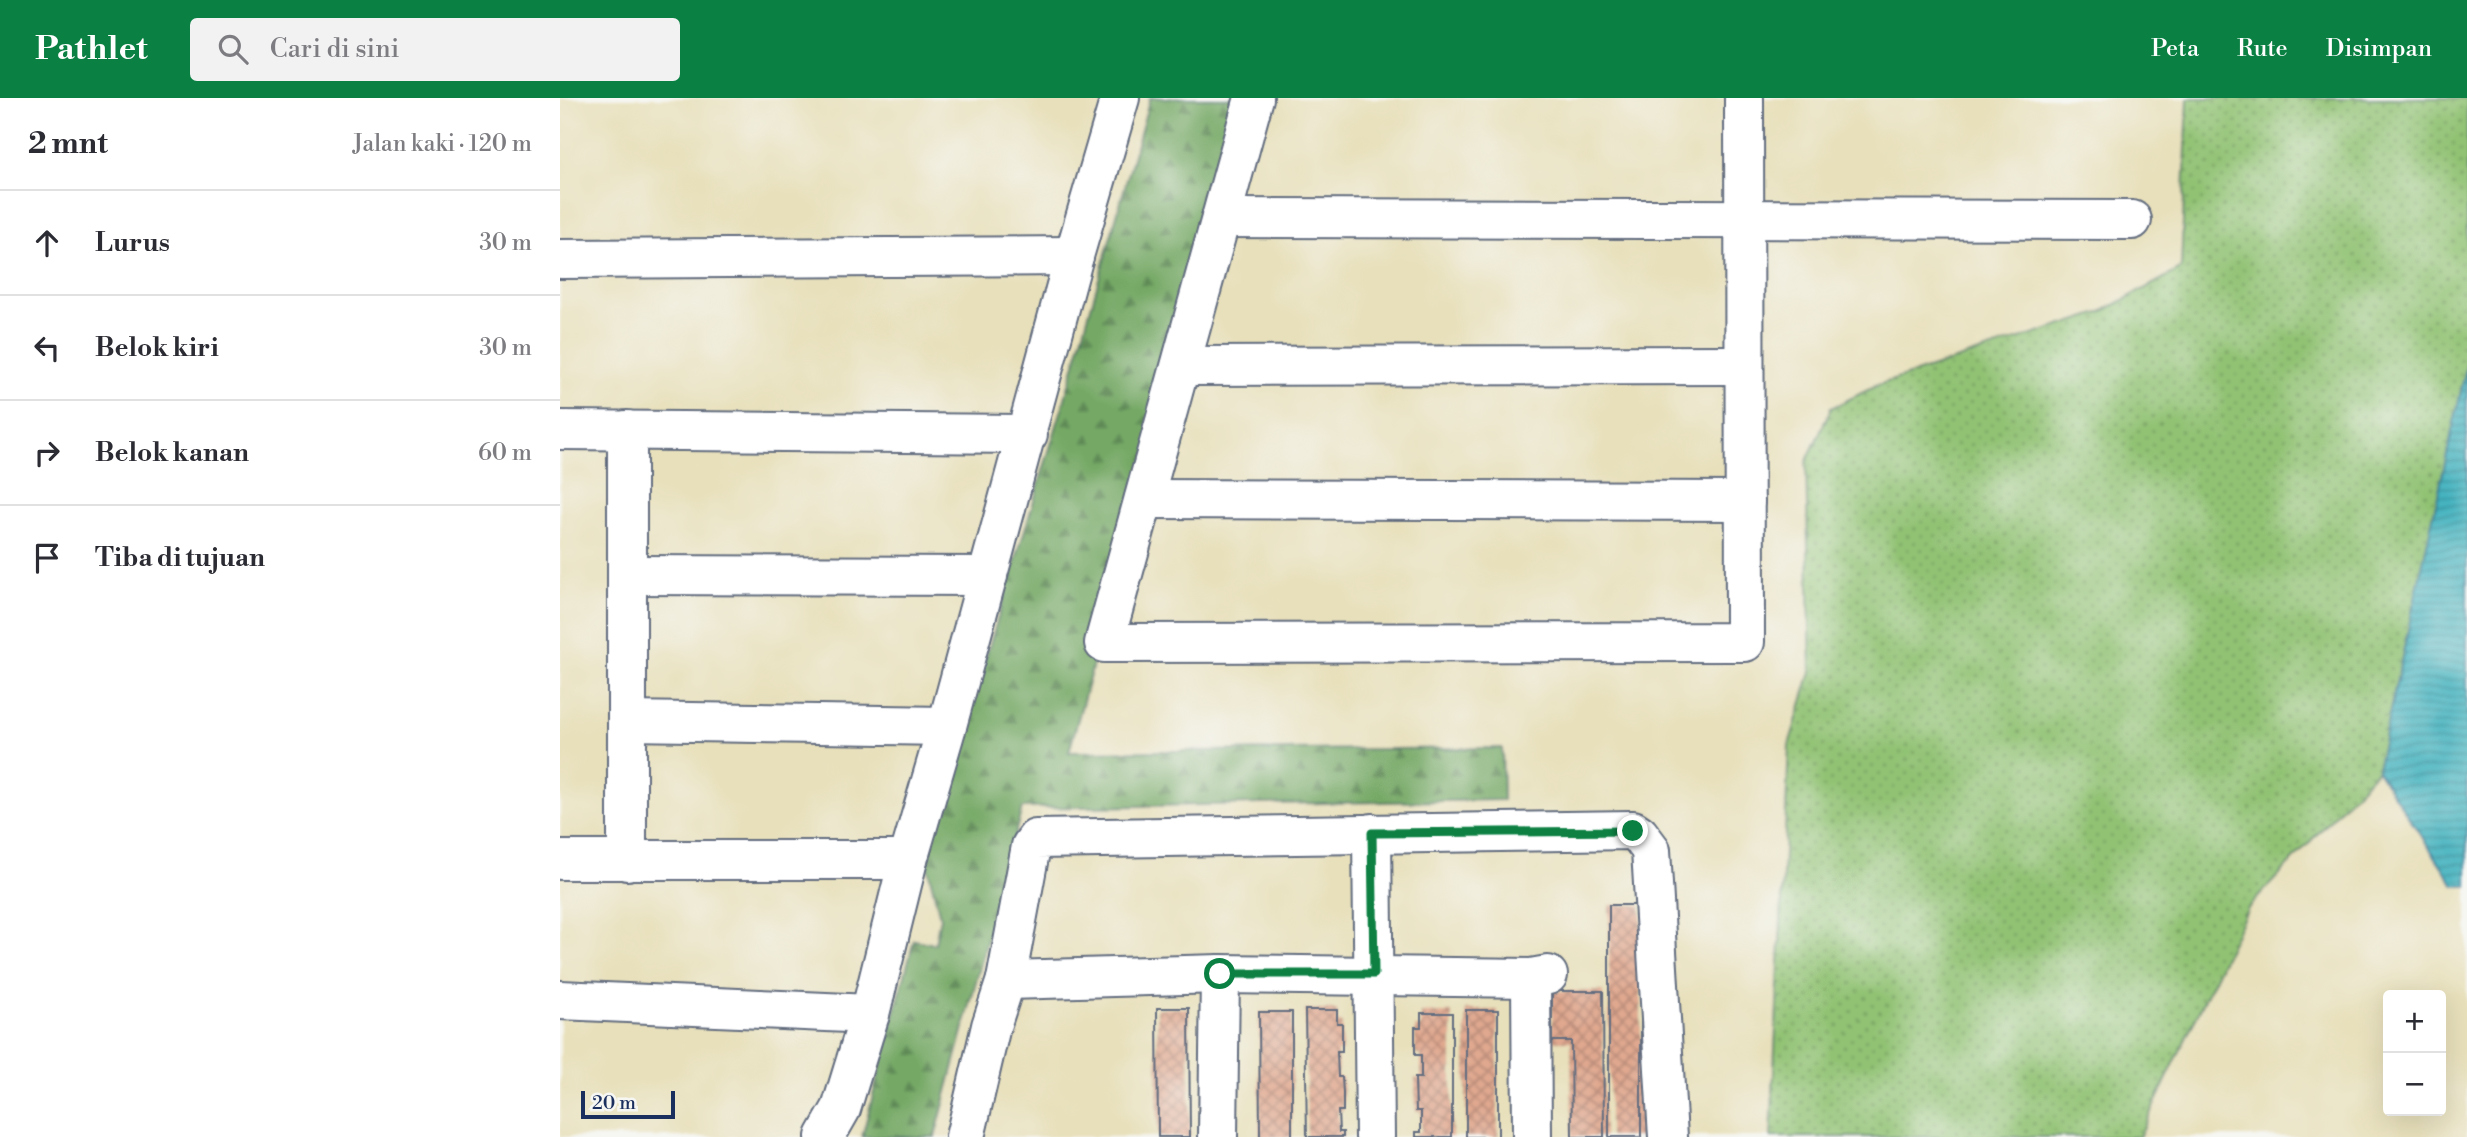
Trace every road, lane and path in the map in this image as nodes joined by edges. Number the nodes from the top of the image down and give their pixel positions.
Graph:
1 (1120, 98) edge
2 (1254, 98) edge
3 (1744, 98) edge
4 (1221, 219) junction
5 (1744, 219) junction
6 (2132, 220) dead end
7 (1074, 256) junction
8 (560, 259) edge
9 (1744, 365) junction
10 (1181, 366) junction
11 (560, 430) edge
12 (627, 430) junction
13 (1028, 434) junction
14 (1144, 499) junction
15 (1745, 501) junction
16 (628, 575) junction
17 (988, 576) junction
18 (628, 720) junction
19 (947, 726) junction
20 (1372, 833) junction
21 (560, 860) edge
22 (908, 860) junction
23 (627, 861) junction
24 (1220, 974) junction
25 (1374, 974) junction
26 (1006, 980) junction
27 (560, 1000) edge
28 (870, 1014) junction
29 (825, 1137) edge
30 (965, 1137) edge
31 (1218, 1137) edge
32 (1376, 1137) edge
33 (1532, 1137) edge
34 (1668, 1137) edge

1 - 7 street
2 - 4 street
3 - 5 street
4 - 5 street
4 - 10 street
5 - 6 street
5 - 9 street
7 - 8 street
7 - 13 street
9 - 10 street
9 - 15 street
10 - 14 street
11 - 12 street
12 - 13 street
12 - 16 street
13 - 17 street
14 - 15 street
14 - 15 street
16 - 17 street
16 - 18 street
17 - 19 street
18 - 19 street
18 - 23 street
19 - 22 street
20 - 25 street
20 - 26 street
20 - 34 street
21 - 23 street
22 - 23 street
22 - 28 street
24 - 25 street
24 - 26 street
24 - 31 street
25 - 32 street
25 - 33 street
26 - 30 street
27 - 28 street
28 - 29 street

